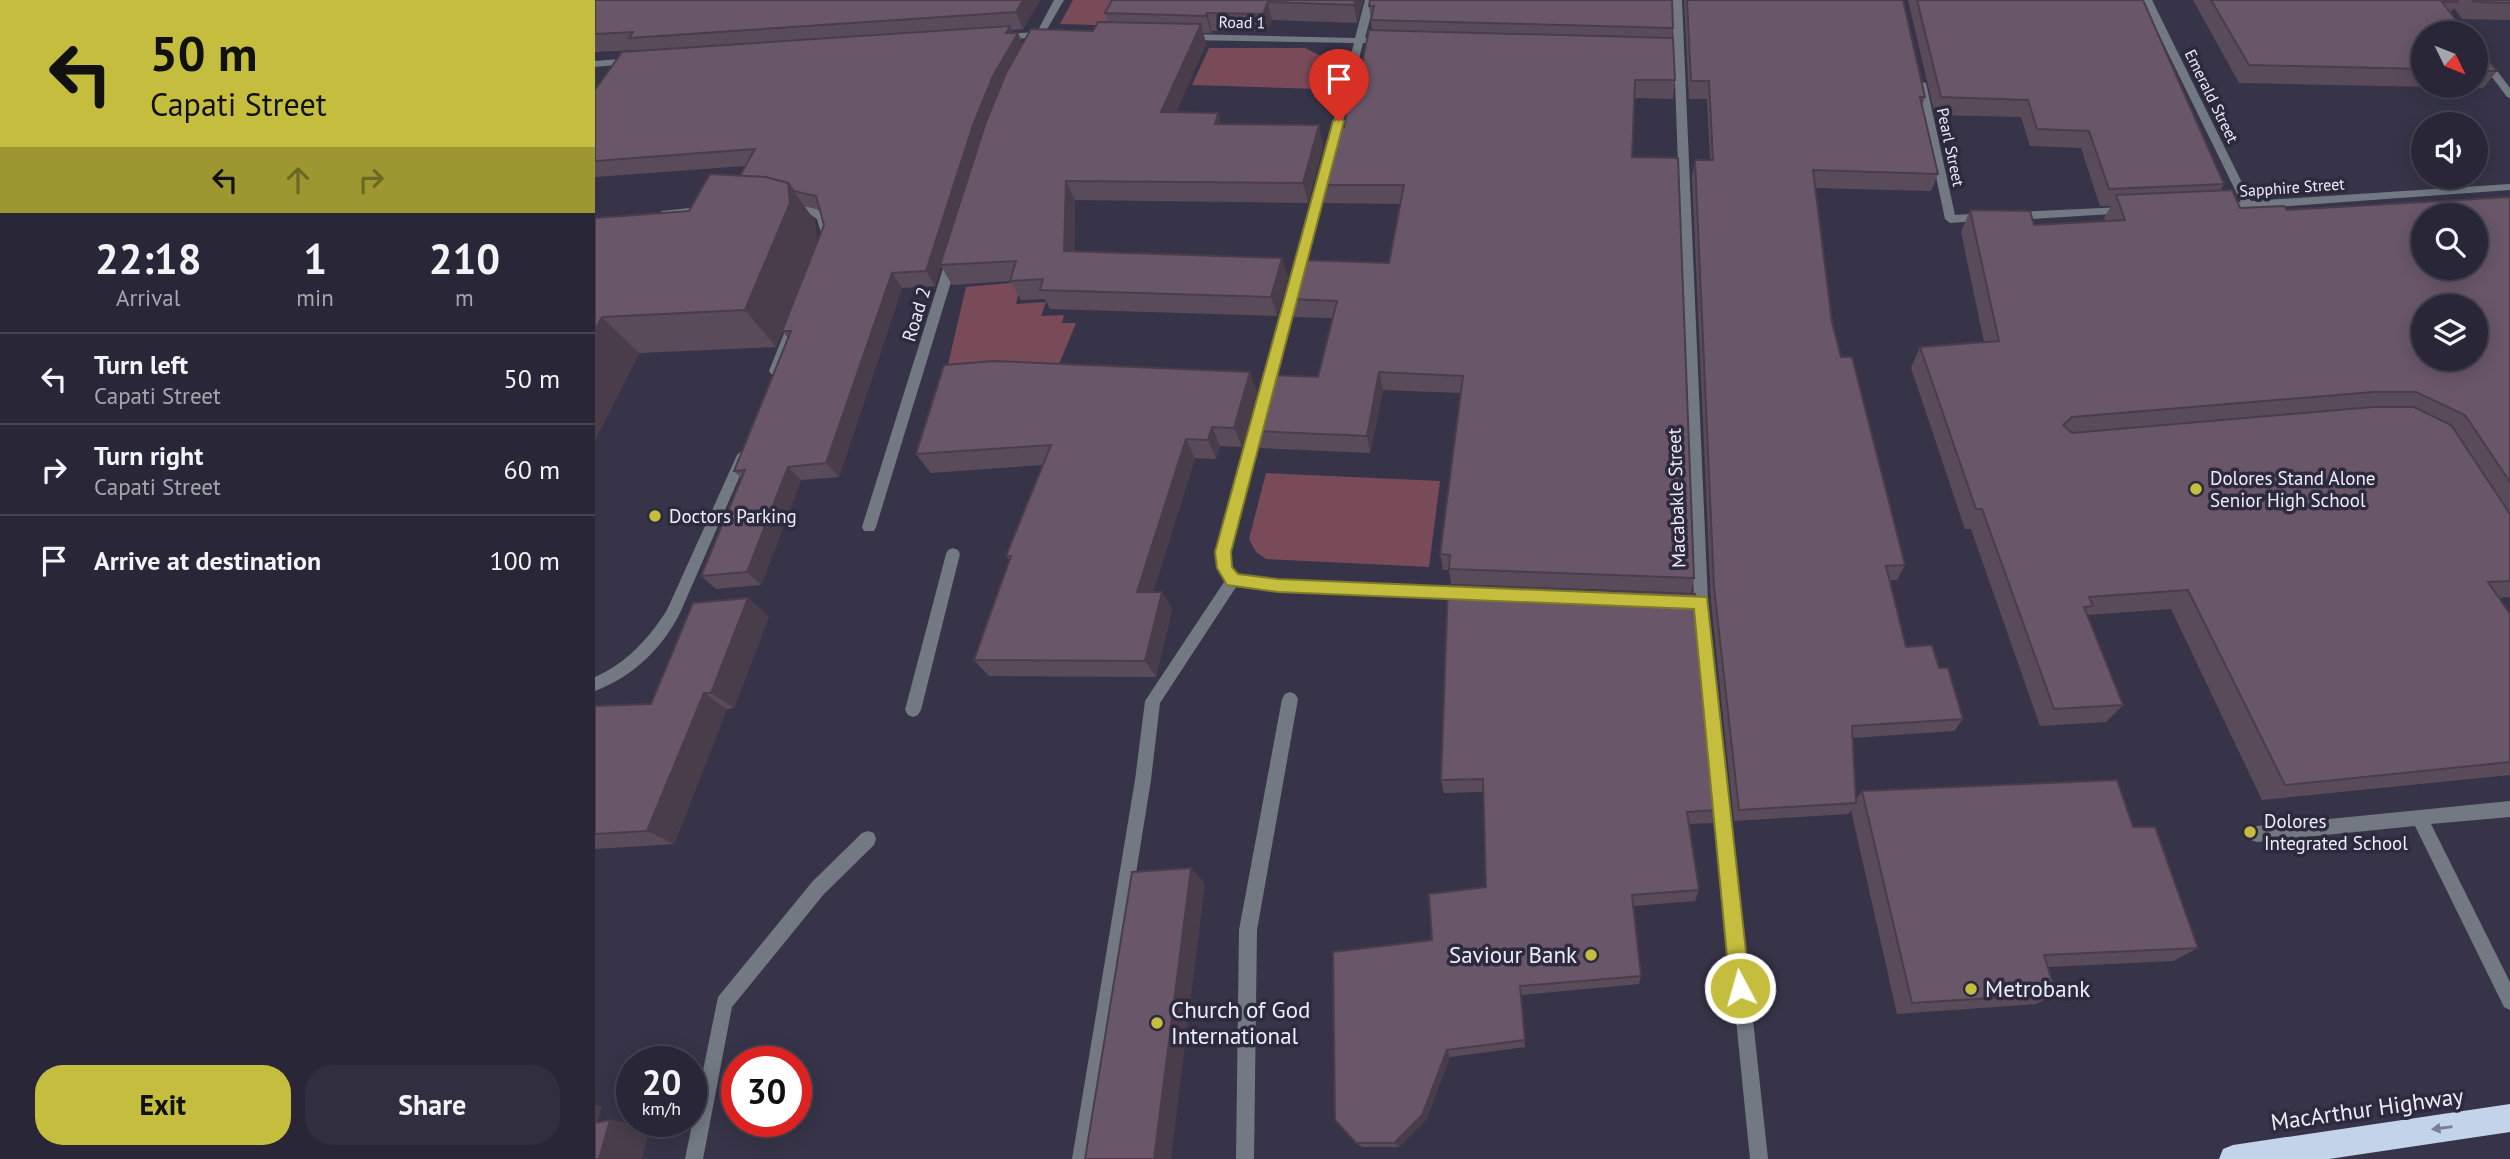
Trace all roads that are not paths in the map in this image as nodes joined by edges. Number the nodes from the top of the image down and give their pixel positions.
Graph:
1 (1059, 0) edge
2 (1370, 0) edge
3 (1677, 0) edge
4 (2147, 0) edge
5 (1040, 34) junction
6 (1063, 34) edge
7 (1180, 37) edge
8 (984, 38) edge
9 (1360, 41) junction
10 (1402, 42) edge
11 (1034, 46) edge
12 (1665, 51) edge
13 (1679, 51) junction
14 (637, 61) edge
15 (595, 64) edge
16 (2489, 67) edge
17 (1919, 77) edge
18 (2510, 95) edge
19 (2510, 187) edge
20 (2248, 206) junction
21 (769, 207) edge
22 (2207, 208) edge
23 (728, 209) edge
24 (2140, 211) edge
25 (2005, 216) edge
26 (647, 217) edge
27 (1991, 217) edge
28 (825, 241) edge
29 (955, 247) edge
30 (801, 303) edge
31 (773, 378) edge
32 (749, 440) edge
33 (869, 527) dead end
34 (953, 554) dead end
35 (1233, 580) junction
36 (1483, 594) edge
37 (595, 684) edge
38 (1290, 699) dead end
39 (913, 710) dead end
40 (2510, 809) edge
41 (2420, 818) junction
42 (2257, 834) dead end
43 (868, 839) dead end
44 (2510, 1001) edge
45 (2510, 1118) edge
46 (694, 1159) edge
47 (1081, 1159) edge
48 (1245, 1159) edge
49 (1759, 1159) edge
50 (2233, 1159) edge

1 - 5 street
2 - 9 street
3 - 13 street, Macabakle Street
4 - 20 street, Emerald Street
5 - 6 street
5 - 8 street
5 - 11 street
7 - 9 street, Road 1
9 - 10 street, Road 1
9 - 35 street
12 - 13 street
13 - 49 street, Macabakle Street
14 - 15 street
16 - 18 street
17 - 27 street, Pearl Street
19 - 20 street, Sapphire Street
20 - 22 street, Sapphire Street
21 - 28 street
23 - 26 street
24 - 25 street
29 - 33 street, Road 2
30 - 31 street
32 - 37 street
34 - 39 street
35 - 36 street
35 - 47 street
38 - 48 street
40 - 41 street
41 - 42 street
41 - 44 street
43 - 46 street
45 -> 50 highway, MacArthur Highway

